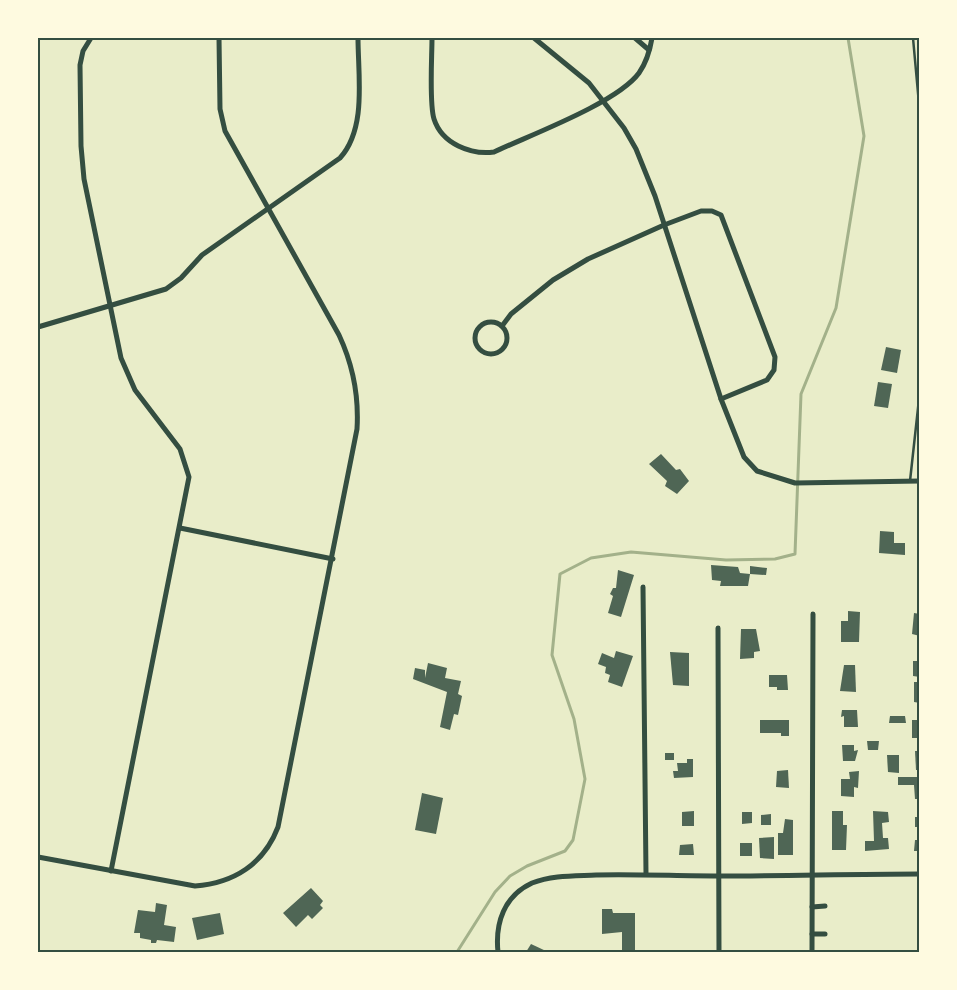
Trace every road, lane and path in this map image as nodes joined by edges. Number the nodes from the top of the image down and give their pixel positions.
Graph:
1 (91, 38) edge
2 (219, 38) edge
3 (358, 38) edge
4 (432, 38) edge
5 (534, 38) edge
6 (635, 38) edge
7 (652, 38) edge
8 (913, 38) edge
9 (920, 38) edge
10 (650, 50) junction
11 (915, 62) junction
12 (920, 62) edge
13 (919, 96) edge
14 (605, 101) junction
15 (920, 115) edge
16 (268, 209) junction
17 (664, 224) junction
18 (111, 307) junction
19 (502, 326) junction
20 (38, 327) edge
21 (920, 390) edge
22 (721, 399) junction
23 (910, 481) junction
24 (920, 481) edge
25 (180, 528) junction
26 (332, 559) junction
27 (643, 587) dead end
28 (813, 614) dead end
29 (718, 628) dead end
30 (38, 857) edge
31 (110, 871) junction
32 (646, 874) junction
33 (811, 874) junction
34 (920, 874) edge
35 (718, 876) junction
36 (825, 906) dead end
37 (812, 907) junction
38 (812, 934) junction
39 (825, 934) dead end
40 (498, 952) edge
41 (720, 952) edge
42 (812, 952) edge

1 - 18 street
2 - 16 street
3 - 16 street
4 - 14 street
5 - 14 street
6 - 10 street
7 - 10 street
8 - 9 lane
8 - 11 lane
10 - 14 street
11 - 12 lane
11 - 13 lane
13 - 15 lane
14 - 17 street
16 - 18 street
16 - 26 street
17 - 19 street
17 - 22 street
17 - 22 street
18 - 20 street
18 - 25 street
19 - 19 street
21 - 23 lane
22 - 23 street
23 - 24 street
25 - 26 street
25 - 31 street
26 - 31 street
27 - 32 street
28 - 33 street
29 - 35 street
30 - 31 street
32 - 35 street
32 - 40 street
33 - 34 street
33 - 35 street
33 - 37 street
35 - 41 street
36 - 37 street
37 - 38 street
38 - 39 street
38 - 42 street

